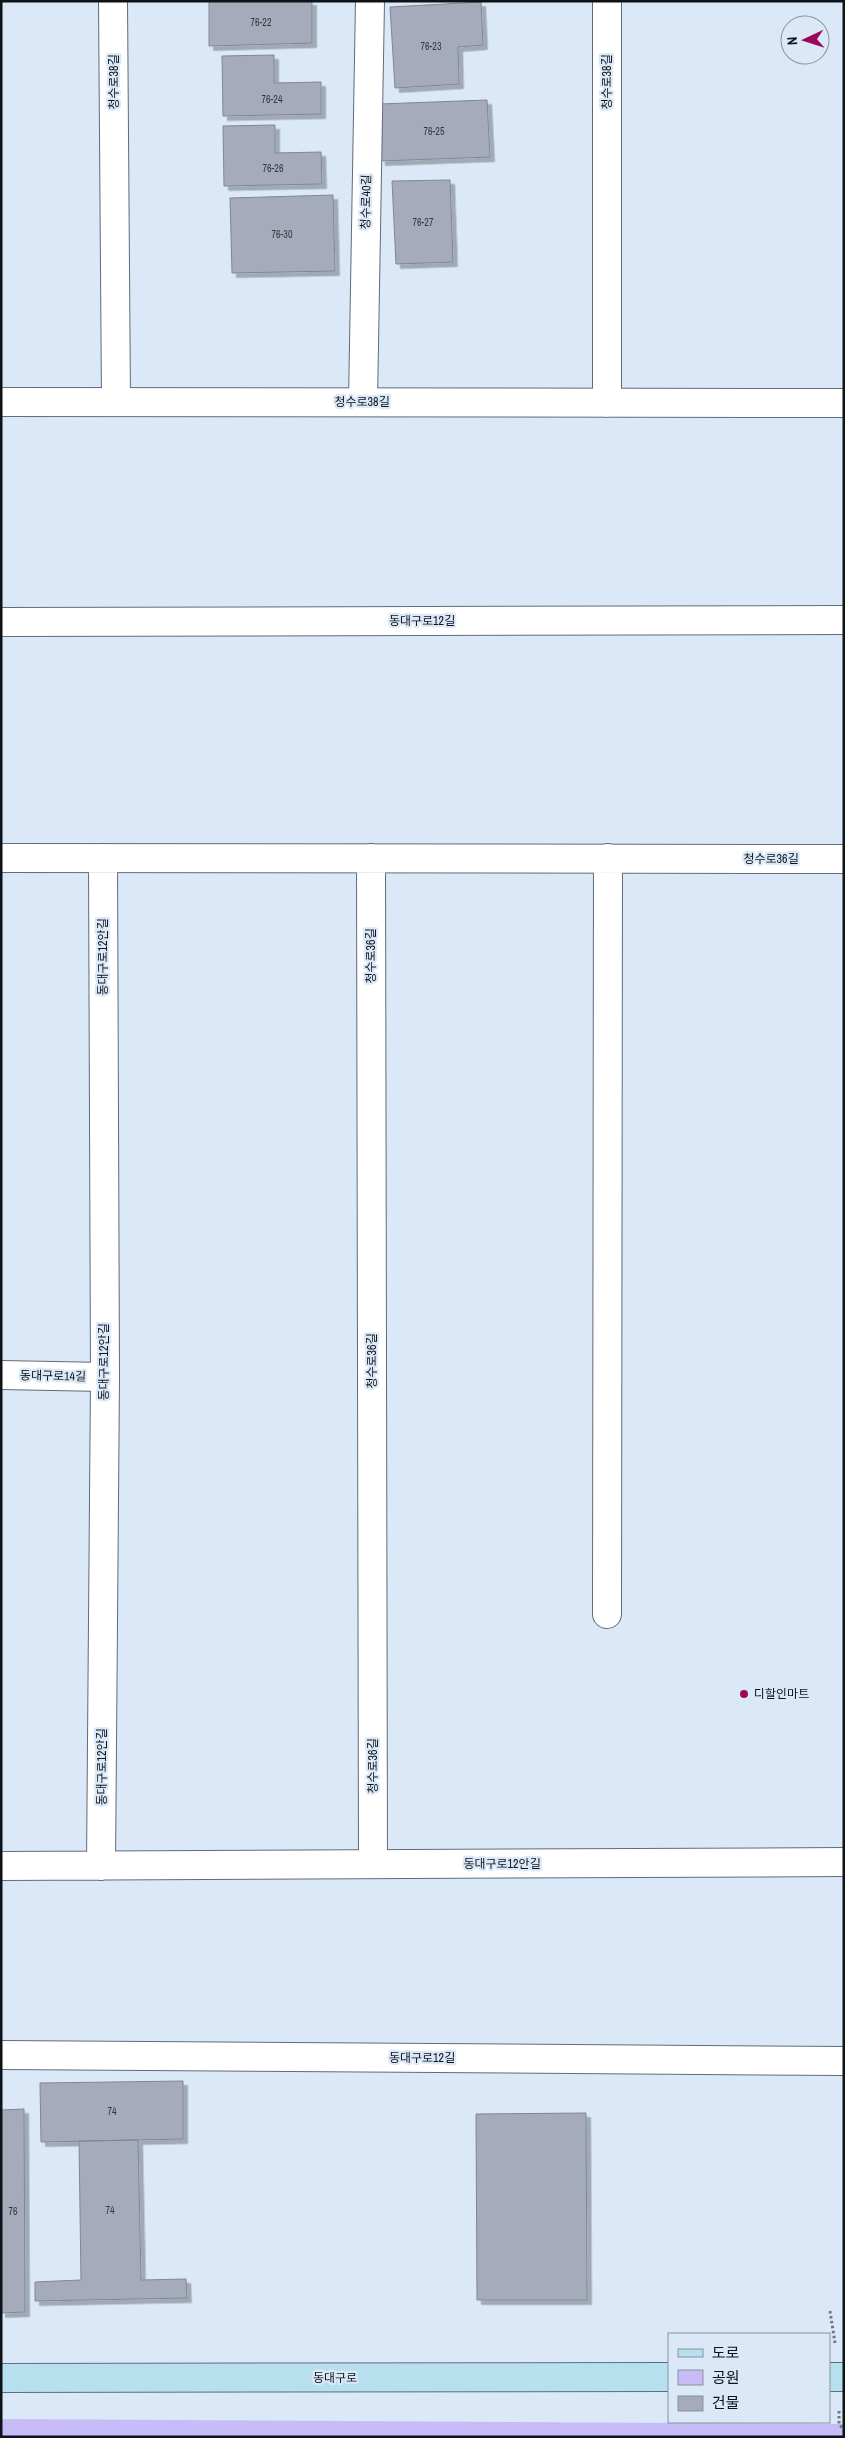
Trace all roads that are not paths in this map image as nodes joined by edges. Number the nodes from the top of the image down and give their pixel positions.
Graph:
1 (113, 1) edge
2 (370, 1) edge
3 (607, 1) edge
4 (1, 402) edge
5 (116, 402) junction
6 (363, 402) junction
7 (607, 403) junction
8 (844, 403) edge
9 (844, 620) edge
10 (1, 622) edge
11 (1, 858) edge
12 (103, 858) junction
13 (371, 858) junction
14 (608, 858) junction
15 (844, 859) edge
16 (1, 1375) edge
17 (105, 1376) junction
18 (607, 1614) dead end
19 (844, 1862) edge
20 (373, 1864) junction
21 (1, 1866) edge
22 (101, 1866) junction
23 (1, 2055) edge
24 (844, 2061) edge
25 (668, 2377) edge
26 (830, 2377) edge
27 (844, 2377) edge
28 (1, 2378) edge

1 - 5 street, 청수로38길
2 - 6 street, 청수로40길
3 - 7 street, 청수로38길
4 - 5 street, 청수로38길
5 - 6 street, 청수로38길
6 - 7 street, 청수로38길
7 - 8 street, 청수로38길
9 - 10 street, 동대구로12길
11 - 12 street, 청수로36길
12 - 13 street, 청수로36길
12 - 17 street, 동대구로12안길
13 - 14 street, 청수로36길
13 - 20 street, 청수로36길
14 - 15 street, 청수로36길
14 - 18 street
16 - 17 street, 동대구로14길
17 - 22 street, 동대구로12안길
19 - 20 street, 동대구로12안길
20 - 22 street, 동대구로12안길
21 - 22 street, 동대구로12안길
23 - 24 street, 동대구로12길
25 - 28 main road, 동대구로
26 - 27 main road

